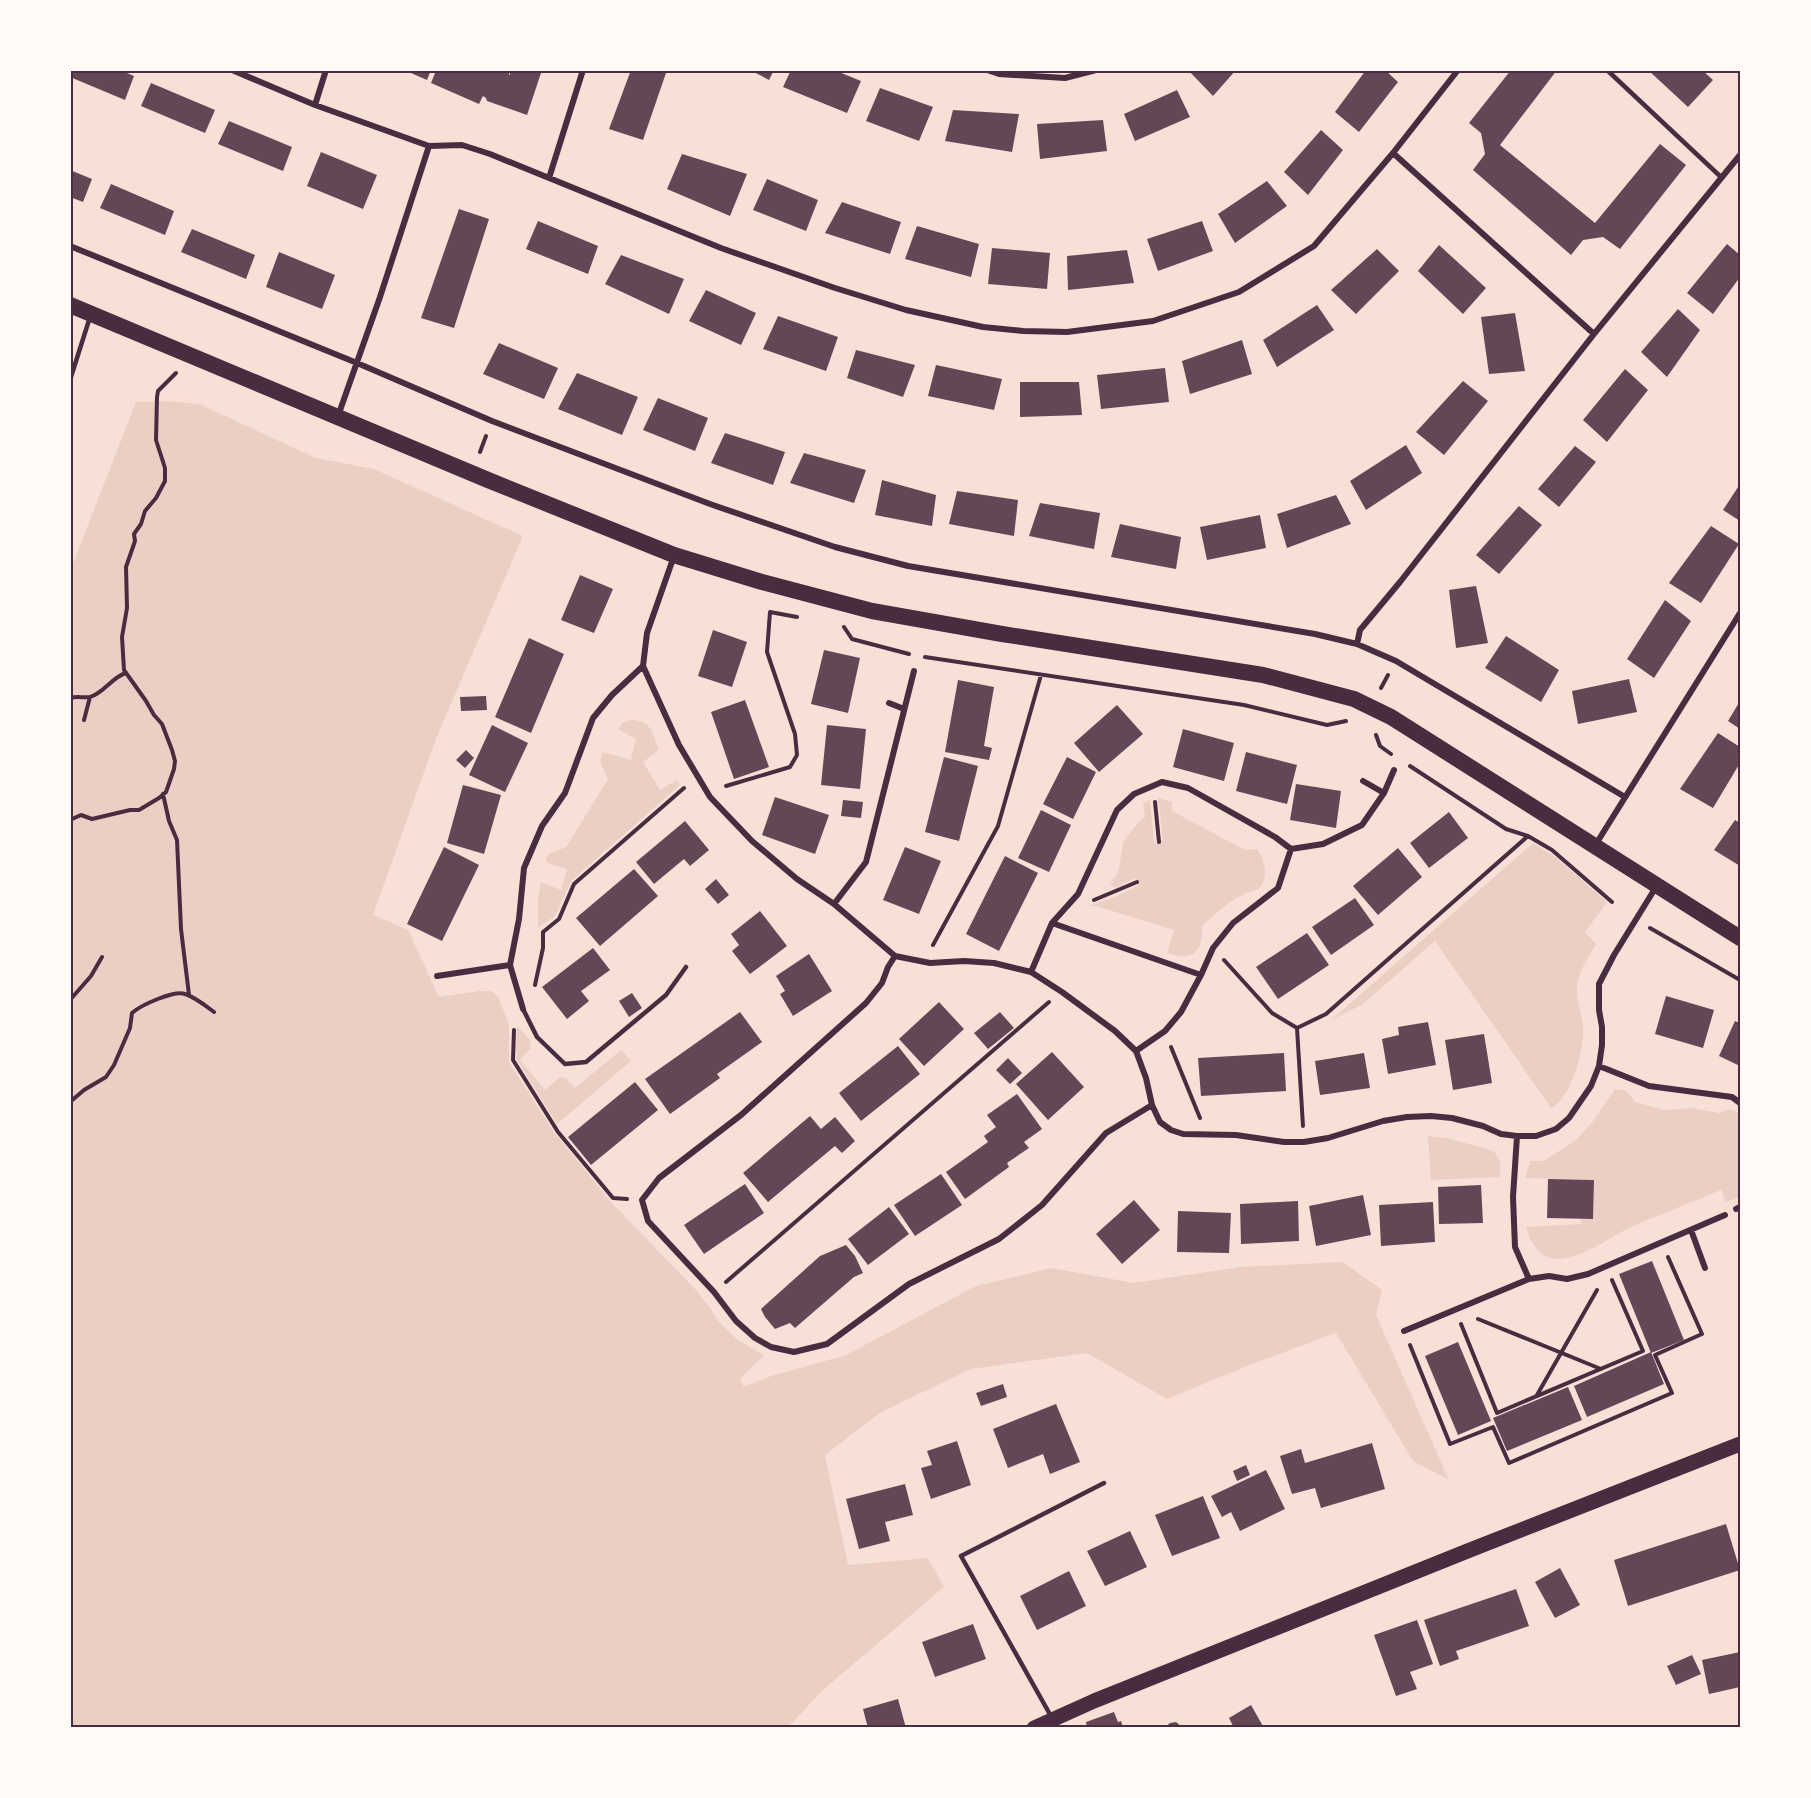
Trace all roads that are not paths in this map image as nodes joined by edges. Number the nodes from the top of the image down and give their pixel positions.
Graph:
1 (232, 70) edge
2 (326, 70) edge
3 (583, 70) edge
4 (987, 70) edge
5 (1096, 70) edge
6 (1458, 70) edge
7 (1607, 70) edge
8 (315, 105) junction
9 (429, 146) junction
10 (1393, 153) junction
11 (1740, 155) edge
12 (549, 178) junction
13 (1722, 178) junction
14 (70, 246) edge
15 (70, 305) edge
16 (91, 314) junction
17 (1594, 334) junction
18 (357, 363) junction
19 (70, 380) edge
20 (338, 417) junction
21 (674, 555) junction
22 (1740, 613) edge
23 (1357, 644) junction
24 (644, 666) junction
25 (915, 671) dead end
26 (889, 703) dead end
27 (904, 709) junction
28 (1394, 771) dead end
29 (1363, 781) dead end
30 (1384, 793) junction
31 (1625, 797) junction
32 (1596, 845) junction
33 (1291, 849) junction
34 (1658, 885) junction
35 (834, 904) junction
36 (1052, 923) junction
37 (1740, 938) edge
38 (895, 956) junction
39 (510, 965) junction
40 (686, 967) dead end
41 (1031, 972) junction
42 (1201, 975) junction
43 (437, 976) dead end
44 (523, 1009) joint
45 (1136, 1051) junction
46 (1599, 1066) junction
47 (1740, 1103) edge
48 (1152, 1105) junction
49 (1517, 1136) junction
50 (1725, 1215) dead end
51 (1691, 1230) junction
52 (1705, 1268) dead end
53 (1529, 1279) junction
54 (1404, 1332) road end
55 (1739, 1448) edge
56 (1104, 1483) dead end
57 (1053, 1719) junction
58 (1034, 1728) edge

1 - 8 street
2 - 8 street
3 - 12 street
4 - 5 street
6 - 10 street
7 - 13 lane
8 - 9 street
9 - 12 street
9 - 18 street
10 - 12 street
10 - 17 street
11 - 13 street
13 - 17 street
14 - 18 street
15 - 16 highway
16 - 19 lane
16 - 20 highway
17 - 23 street
18 - 20 street
18 - 23 street
20 - 21 highway
21 - 24 street
21 - 32 highway
22 - 31 street
23 - 31 street
24 - 35 street
24 - 39 street
25 - 27 street
26 - 27 street
27 - 35 street
28 - 30 street
29 - 30 street
30 - 33 street
31 - 32 street
32 - 34 highway
33 - 36 street
33 - 42 street
34 - 37 highway
34 - 46 street
35 - 38 street
36 - 41 street
36 - 42 street
38 - 41 street
38 - 48 street
39 - 43 street
39 - 44 street
40 - 44 lane
41 - 45 street
42 - 45 street
45 - 48 street
46 - 47 street
46 - 49 street
48 - 49 street
49 - 53 street
50 - 51 street
51 - 52 street
51 - 53 street
53 - 54 street
55 - 57 main road
56 - 57 lane
57 - 58 main road

